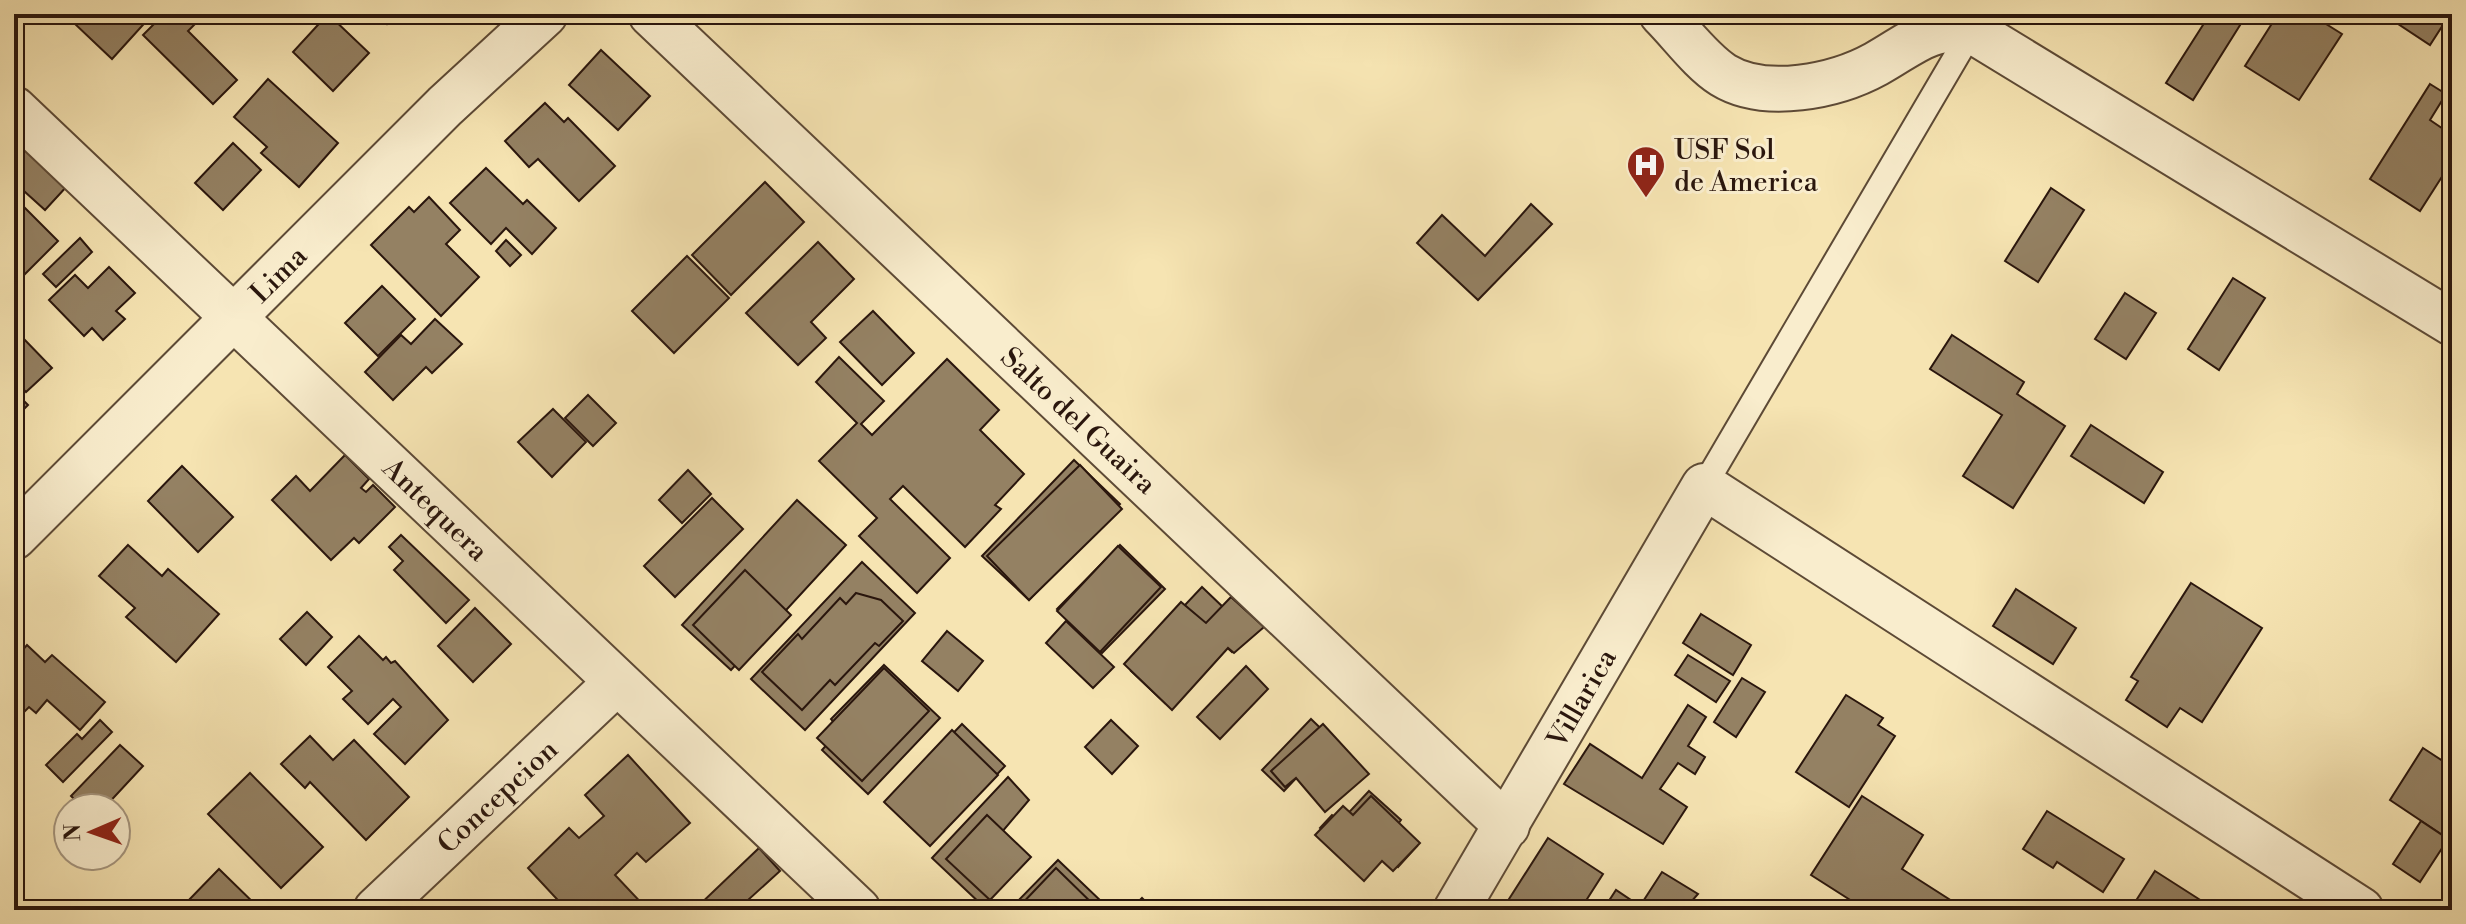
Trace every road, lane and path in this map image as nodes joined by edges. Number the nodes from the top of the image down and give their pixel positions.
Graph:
1 (545, 14) edge
2 (651, 14) edge
3 (1662, 14) edge
4 (1976, 22) edge
5 (14, 109) edge
6 (235, 318) junction
7 (2452, 323) edge
8 (1704, 486) junction
9 (14, 537) edge
10 (617, 682) junction
11 (1507, 826) junction
12 (376, 910) edge
13 (858, 910) edge
14 (1456, 910) edge
15 (2361, 910) edge

1 - 6 street, Lima
2 - 11 street, Salto del Guaira
3 - 4 street
4 - 7 street
4 - 8 lane
5 - 6 street, Antequera
6 - 9 street, Lima
6 - 10 street, Antequera
8 - 11 street, Villarica
8 - 15 street
10 - 12 street, Concepcion
10 - 13 street, Antequera
11 - 14 street, Villarica

